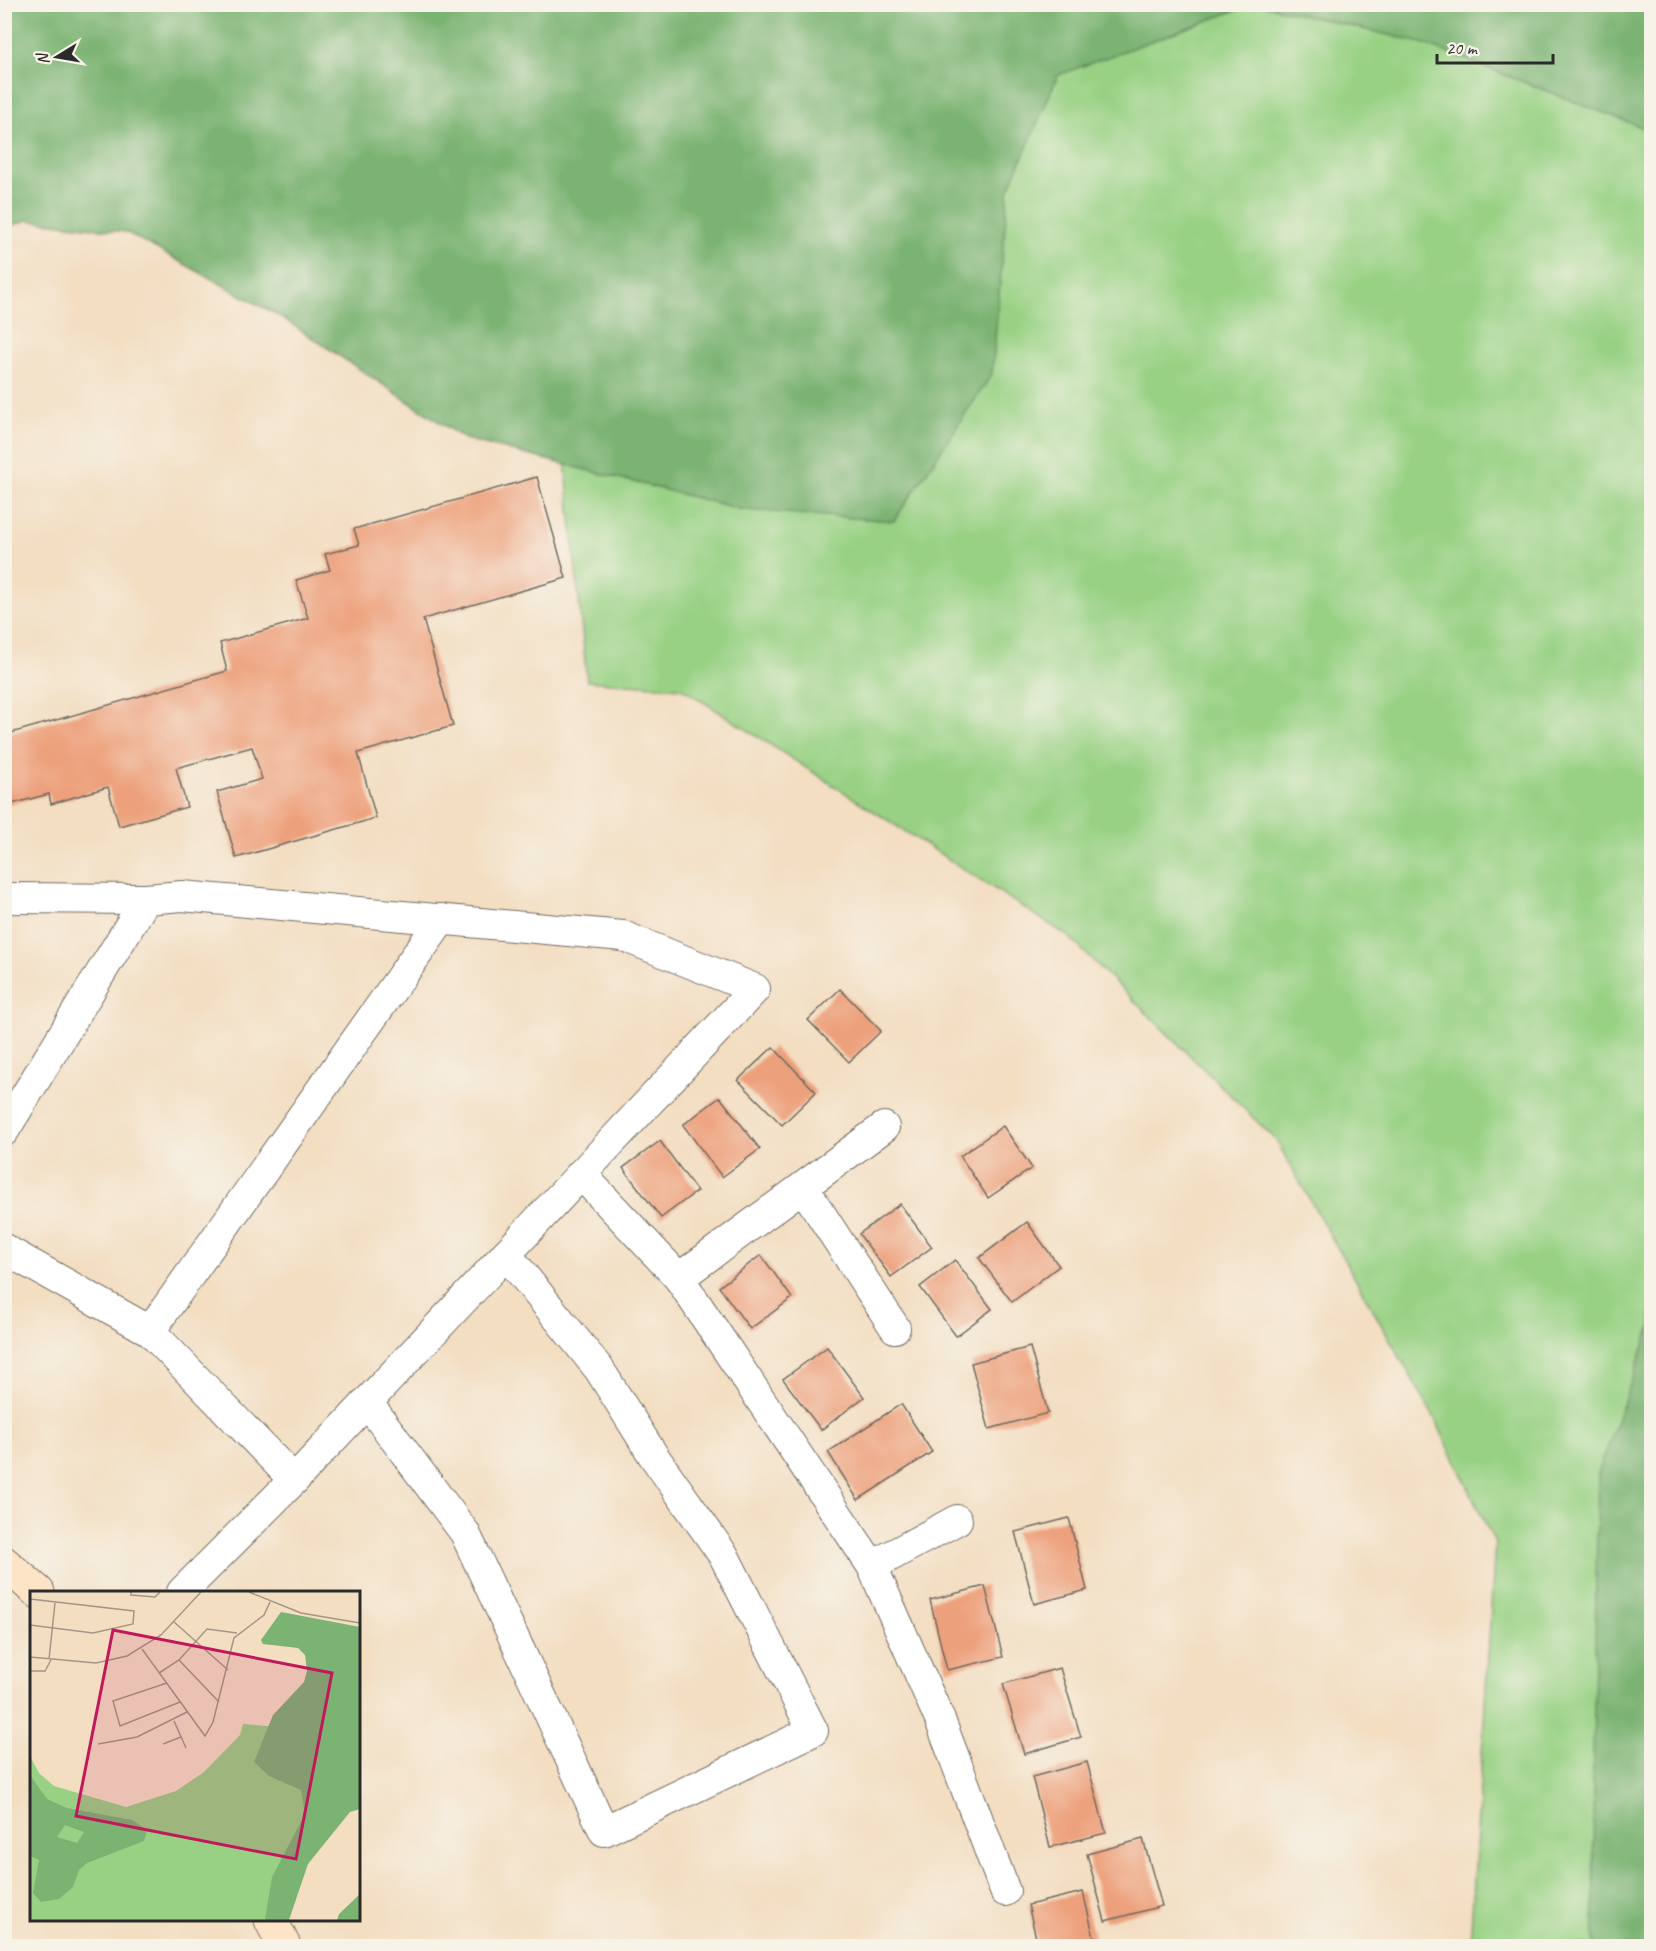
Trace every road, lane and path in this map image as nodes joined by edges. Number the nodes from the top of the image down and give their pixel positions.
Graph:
1 (4, 898) edge
2 (146, 899) junction
3 (442, 919) junction
4 (884, 1127) dead end
5 (4, 1131) edge
6 (581, 1174) junction
7 (803, 1187) junction
8 (4, 1249) edge
9 (506, 1254) junction
10 (679, 1278) junction
11 (895, 1328) dead end
12 (150, 1330) junction
13 (367, 1402) junction
14 (294, 1480) junction
15 (957, 1520) dead end
16 (4, 1563) edge
17 (872, 1566) junction
18 (36, 1591) edge
19 (184, 1591) edge
20 (1005, 1891) dead end
21 (272, 1921) edge
22 (284, 1947) edge

1 - 2 street
2 - 3 street
2 - 5 street
3 - 6 street
3 - 12 street
4 - 7 street
6 - 9 street
6 - 10 street
7 - 10 street
7 - 11 street
8 - 12 street
9 - 13 street
9 - 13 street
10 - 17 street
12 - 14 street
13 - 14 street
14 - 19 street
15 - 17 street
16 - 18 street
17 - 20 street
21 - 22 street

